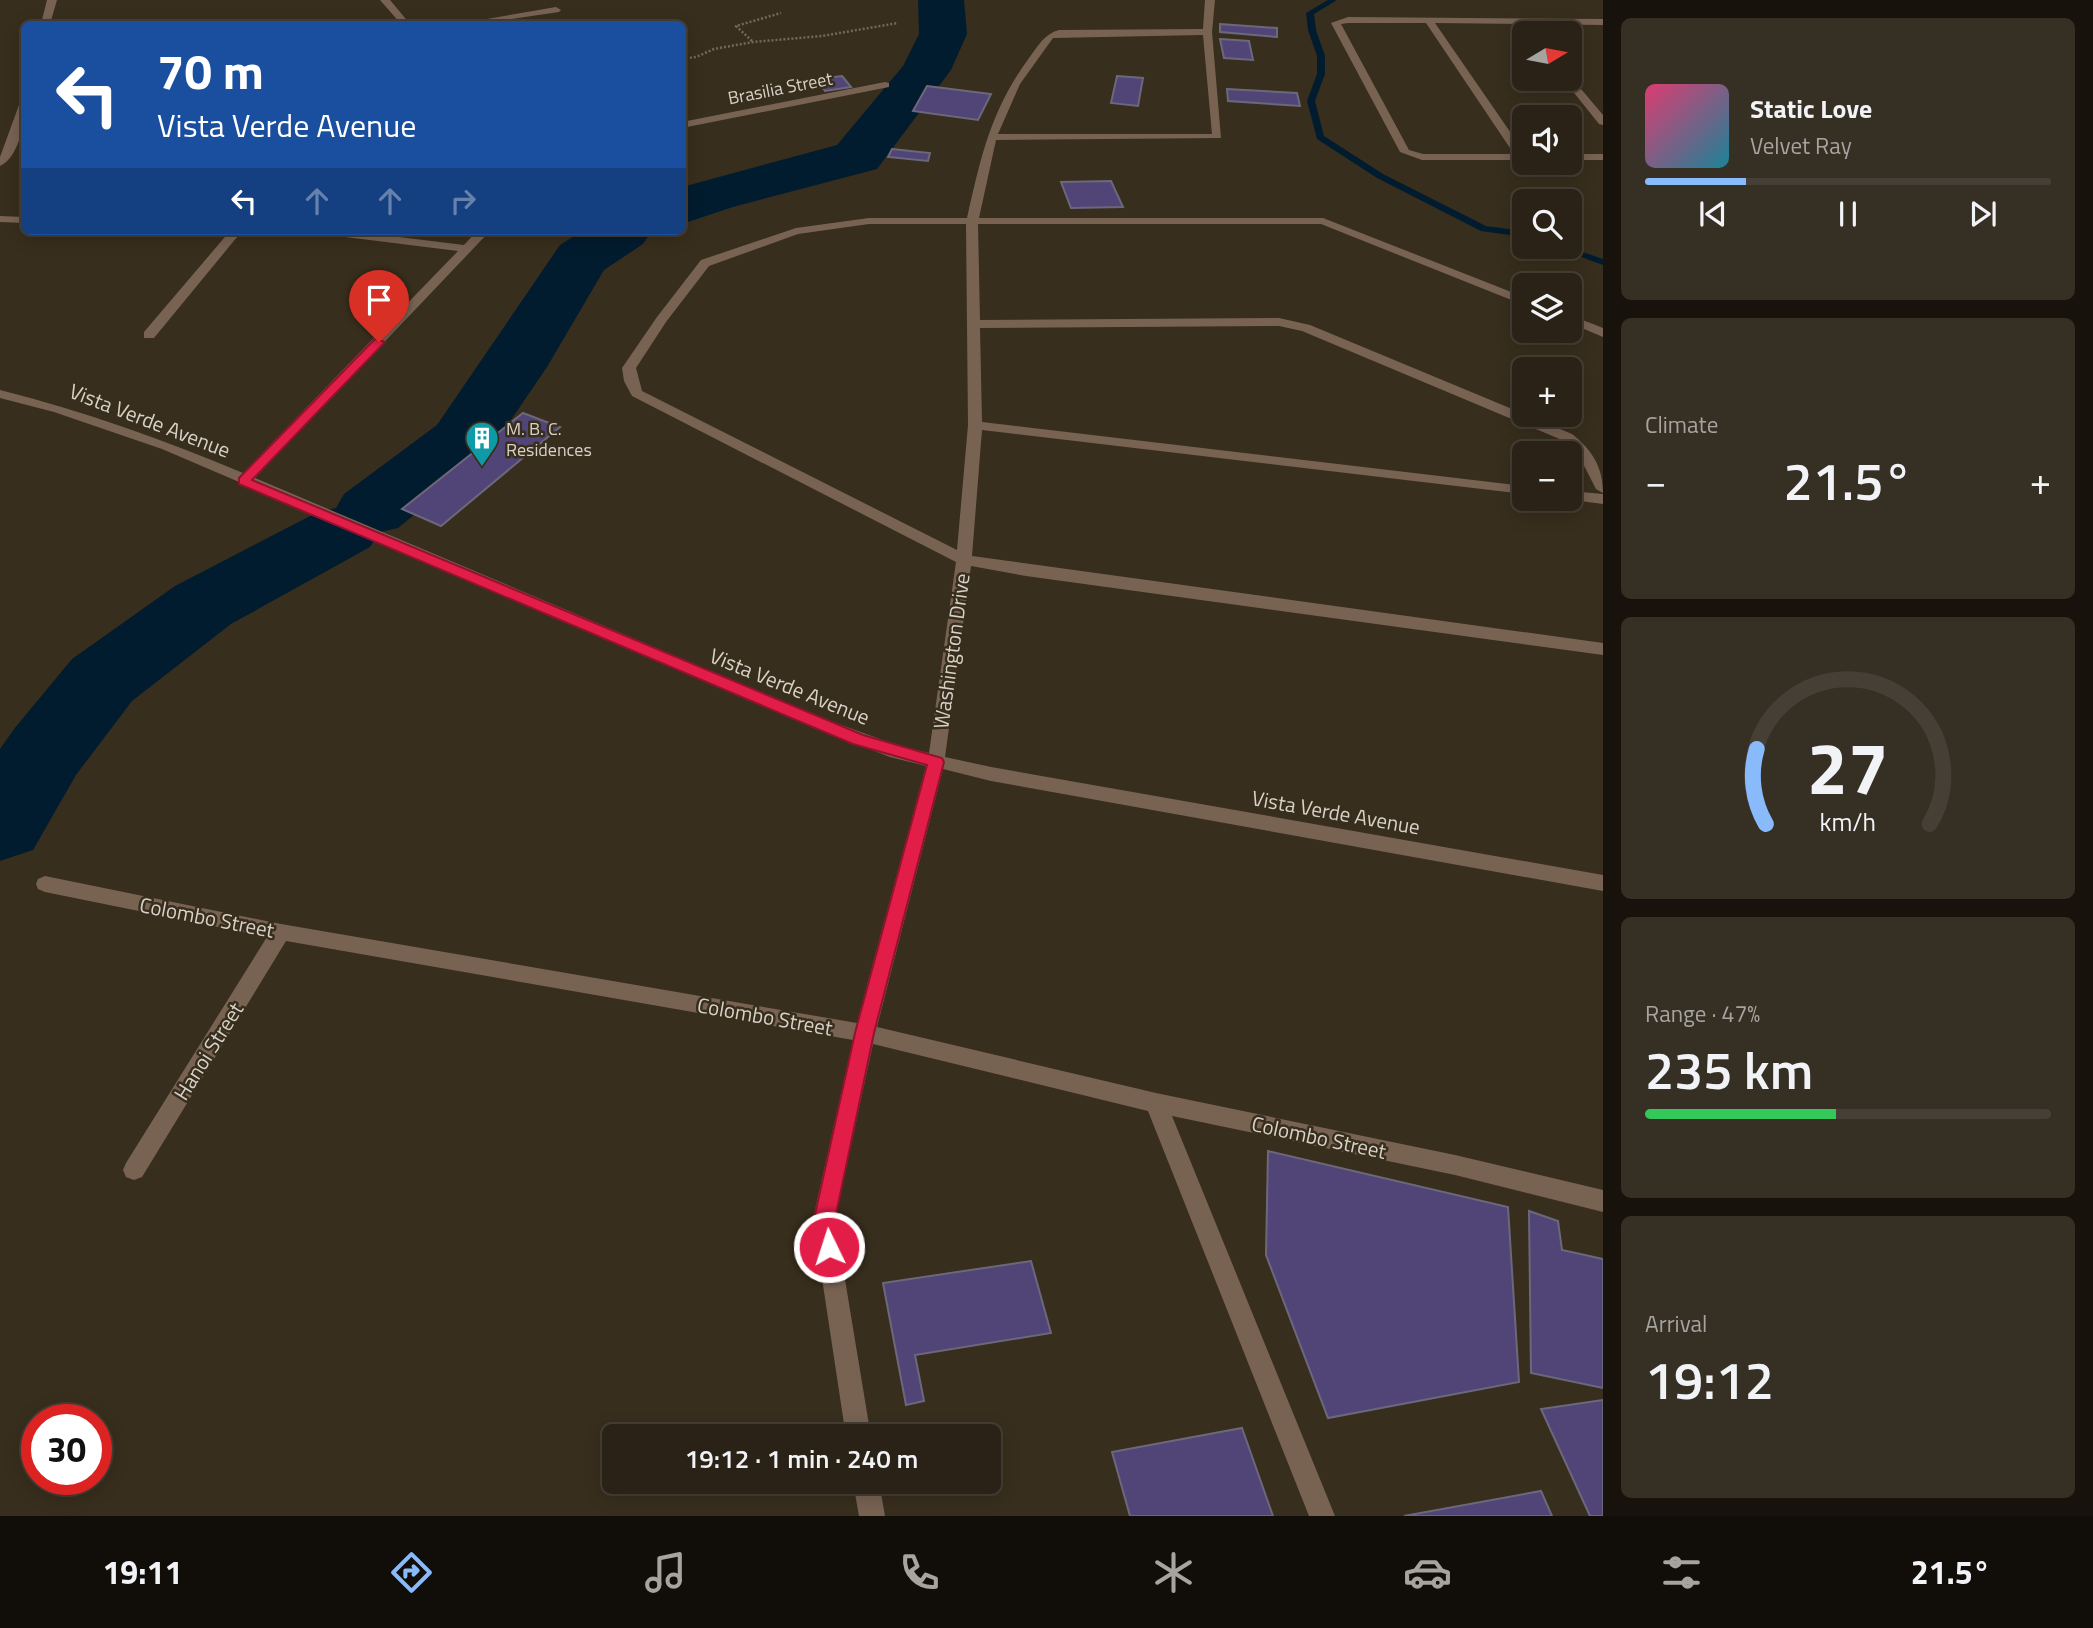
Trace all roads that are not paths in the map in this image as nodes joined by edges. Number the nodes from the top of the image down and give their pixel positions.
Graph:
1 (51, 0) edge
2 (384, 0) edge
3 (545, 0) edge
4 (1210, 0) edge
5 (1428, 20) junction
6 (47, 21) edge
7 (403, 21) edge
8 (482, 21) edge
9 (1512, 22) edge
10 (1582, 22) edge
11 (1603, 22) edge
12 (1207, 32) junction
13 (885, 85) dead end
14 (1578, 91) edge
15 (21, 113) edge
16 (1603, 122) edge
17 (686, 124) edge
18 (991, 137) junction
19 (1512, 141) edge
20 (1512, 157) edge
21 (1582, 157) edge
22 (1603, 158) edge
23 (4, 159) edge
24 (0, 219) edge
25 (21, 220) edge
26 (971, 221) junction
27 (233, 235) edge
28 (372, 235) edge
29 (481, 235) edge
30 (469, 249) junction
31 (1512, 296) edge
32 (974, 324) junction
33 (1582, 324) edge
34 (1603, 332) edge
35 (149, 335) dead end
36 (0, 394) edge
37 (975, 425) junction
38 (244, 481) junction
39 (1512, 489) edge
40 (1603, 489) edge
41 (1582, 497) edge
42 (1603, 499) edge
43 (964, 560) junction
44 (1603, 649) edge
45 (936, 762) junction
46 (1603, 883) edge
47 (45, 884) dead end
48 (281, 932) junction
49 (865, 1033) junction
50 (1156, 1104) junction
51 (134, 1170) dead end
52 (1603, 1201) edge
53 (857, 1424) edge
54 (868, 1494) edge
55 (872, 1516) edge
56 (1322, 1516) edge

1 - 6 street
2 - 7 street
3 - 8 street
4 - 12 street
5 - 9 street
5 - 19 street
5 - 20 street
10 - 11 street
12 - 18 street, Washington Drive
12 - 18 street
13 - 17 street, Brasilia Street
14 - 16 street
15 - 23 street
18 - 26 street, Washington Drive
21 - 22 street
24 - 25 street
26 - 31 street
26 - 32 street, Washington Drive
26 - 43 street
27 - 35 street
28 - 30 street
29 - 30 street
30 - 38 street
32 - 37 street, Washington Drive
32 - 40 street
33 - 34 street
36 - 38 street, Vista Verde Avenue
37 - 39 street
37 - 43 street, Washington Drive
38 - 45 street, Vista Verde Avenue
41 - 42 street
43 - 44 street
43 - 45 street, Washington Drive
45 - 46 street, Vista Verde Avenue
45 - 49 street, Washington Drive
47 - 48 street, Colombo Street
48 - 49 street, Colombo Street
48 - 51 street, Hanoi Street
49 - 50 street, Colombo Street
49 - 53 street, Washington Drive
50 - 52 street, Colombo Street
50 - 56 street
54 - 55 street

